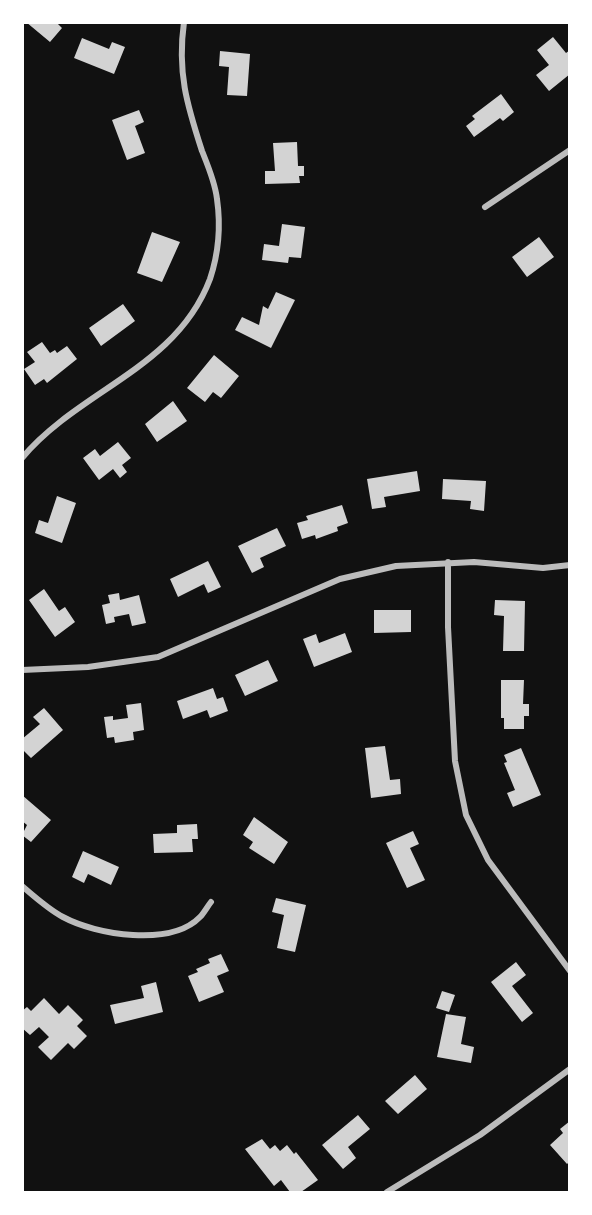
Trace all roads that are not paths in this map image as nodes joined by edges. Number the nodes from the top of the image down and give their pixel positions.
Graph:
1 (184, 22) edge
2 (570, 150) edge
3 (485, 207) dead end
4 (22, 458) edge
5 (448, 562) junction
6 (570, 565) edge
7 (22, 670) edge
8 (22, 886) edge
9 (211, 902) dead end
10 (570, 971) edge
11 (570, 1069) edge
12 (387, 1192) edge

1 - 4 street
2 - 3 street
5 - 6 street
5 - 7 street
5 - 10 street
8 - 9 street
11 - 12 street

